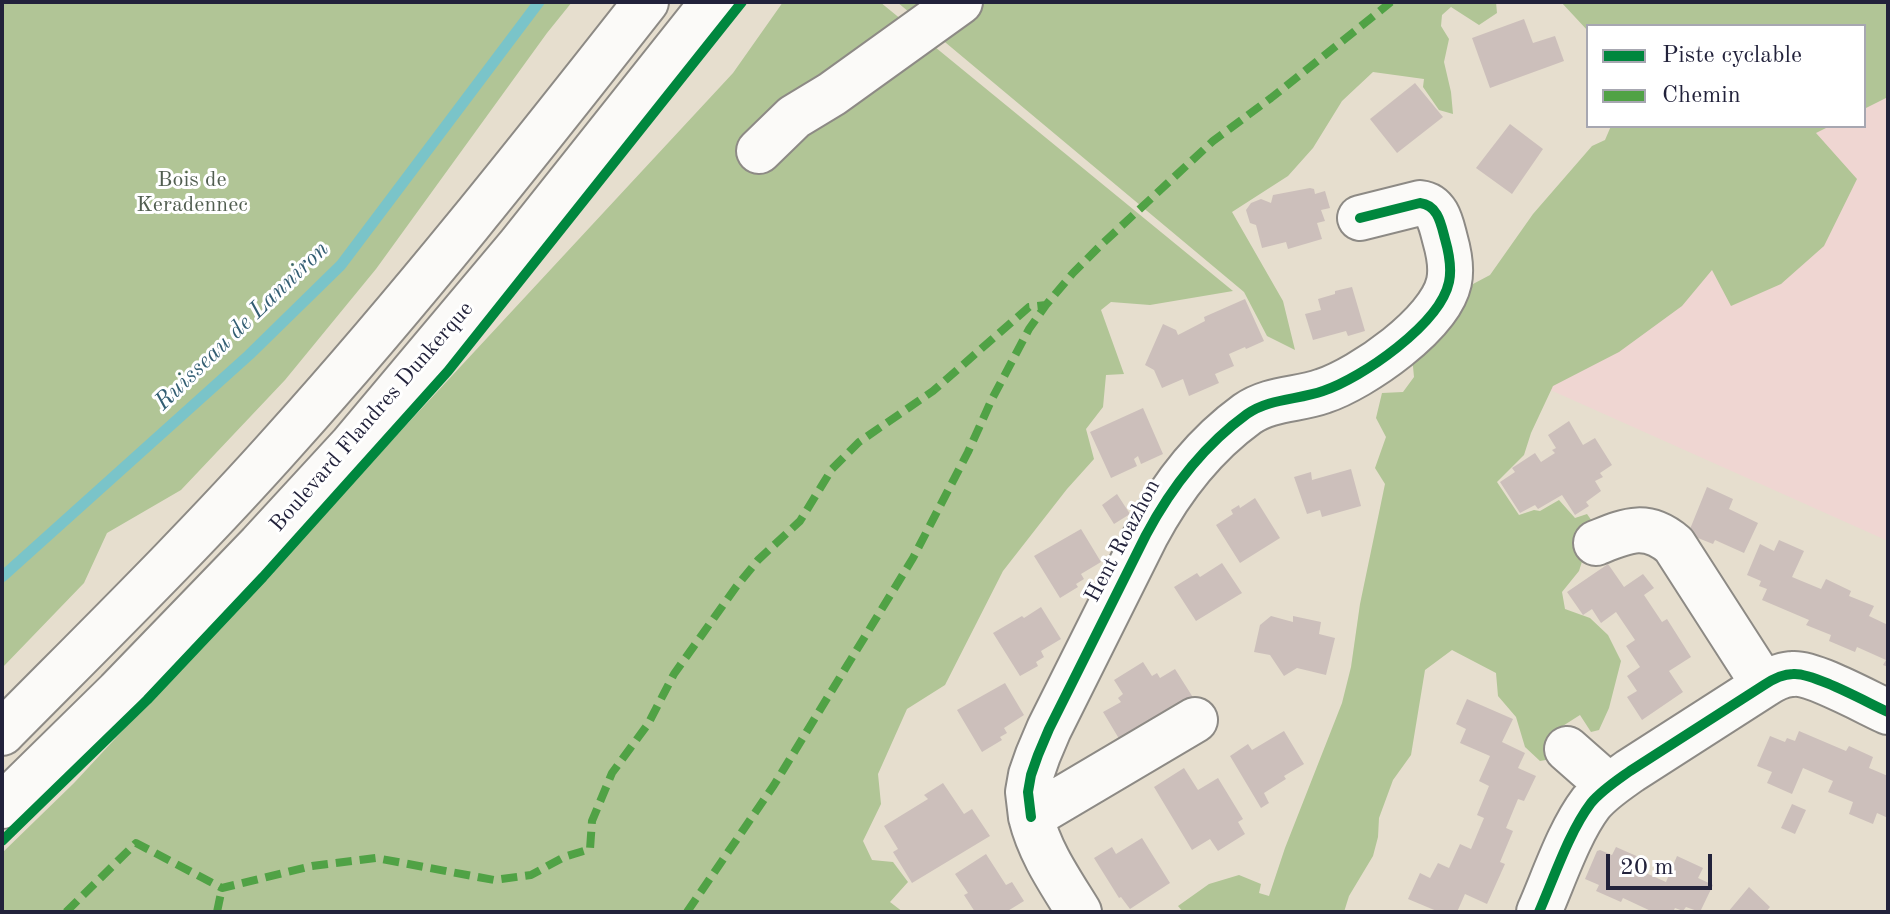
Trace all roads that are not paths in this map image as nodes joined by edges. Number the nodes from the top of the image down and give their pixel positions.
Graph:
1 (618, 2) edge
2 (646, 2) edge
3 (713, 2) edge
4 (960, 2) edge
5 (759, 151) dead end
6 (475, 215) junction
7 (1360, 218) dead end
8 (1596, 543) dead end
9 (1764, 685) junction
10 (1888, 712) edge
11 (1195, 720) dead end
12 (2, 733) edge
13 (1567, 749) dead end
14 (1609, 786) junction
15 (2, 806) edge
16 (1031, 817) junction
17 (1079, 912) edge
18 (1539, 912) edge

1 - 6 street
2 - 6 street
3 - 15 street, Boulevard Flandres Dunkerque
4 - 5 street
6 - 12 street
7 - 16 street, Hent Roazhon
8 - 9 street
9 - 10 street
9 - 14 street
11 - 16 street
13 - 14 street
14 - 18 street
16 - 17 street, Hent Roazhon

